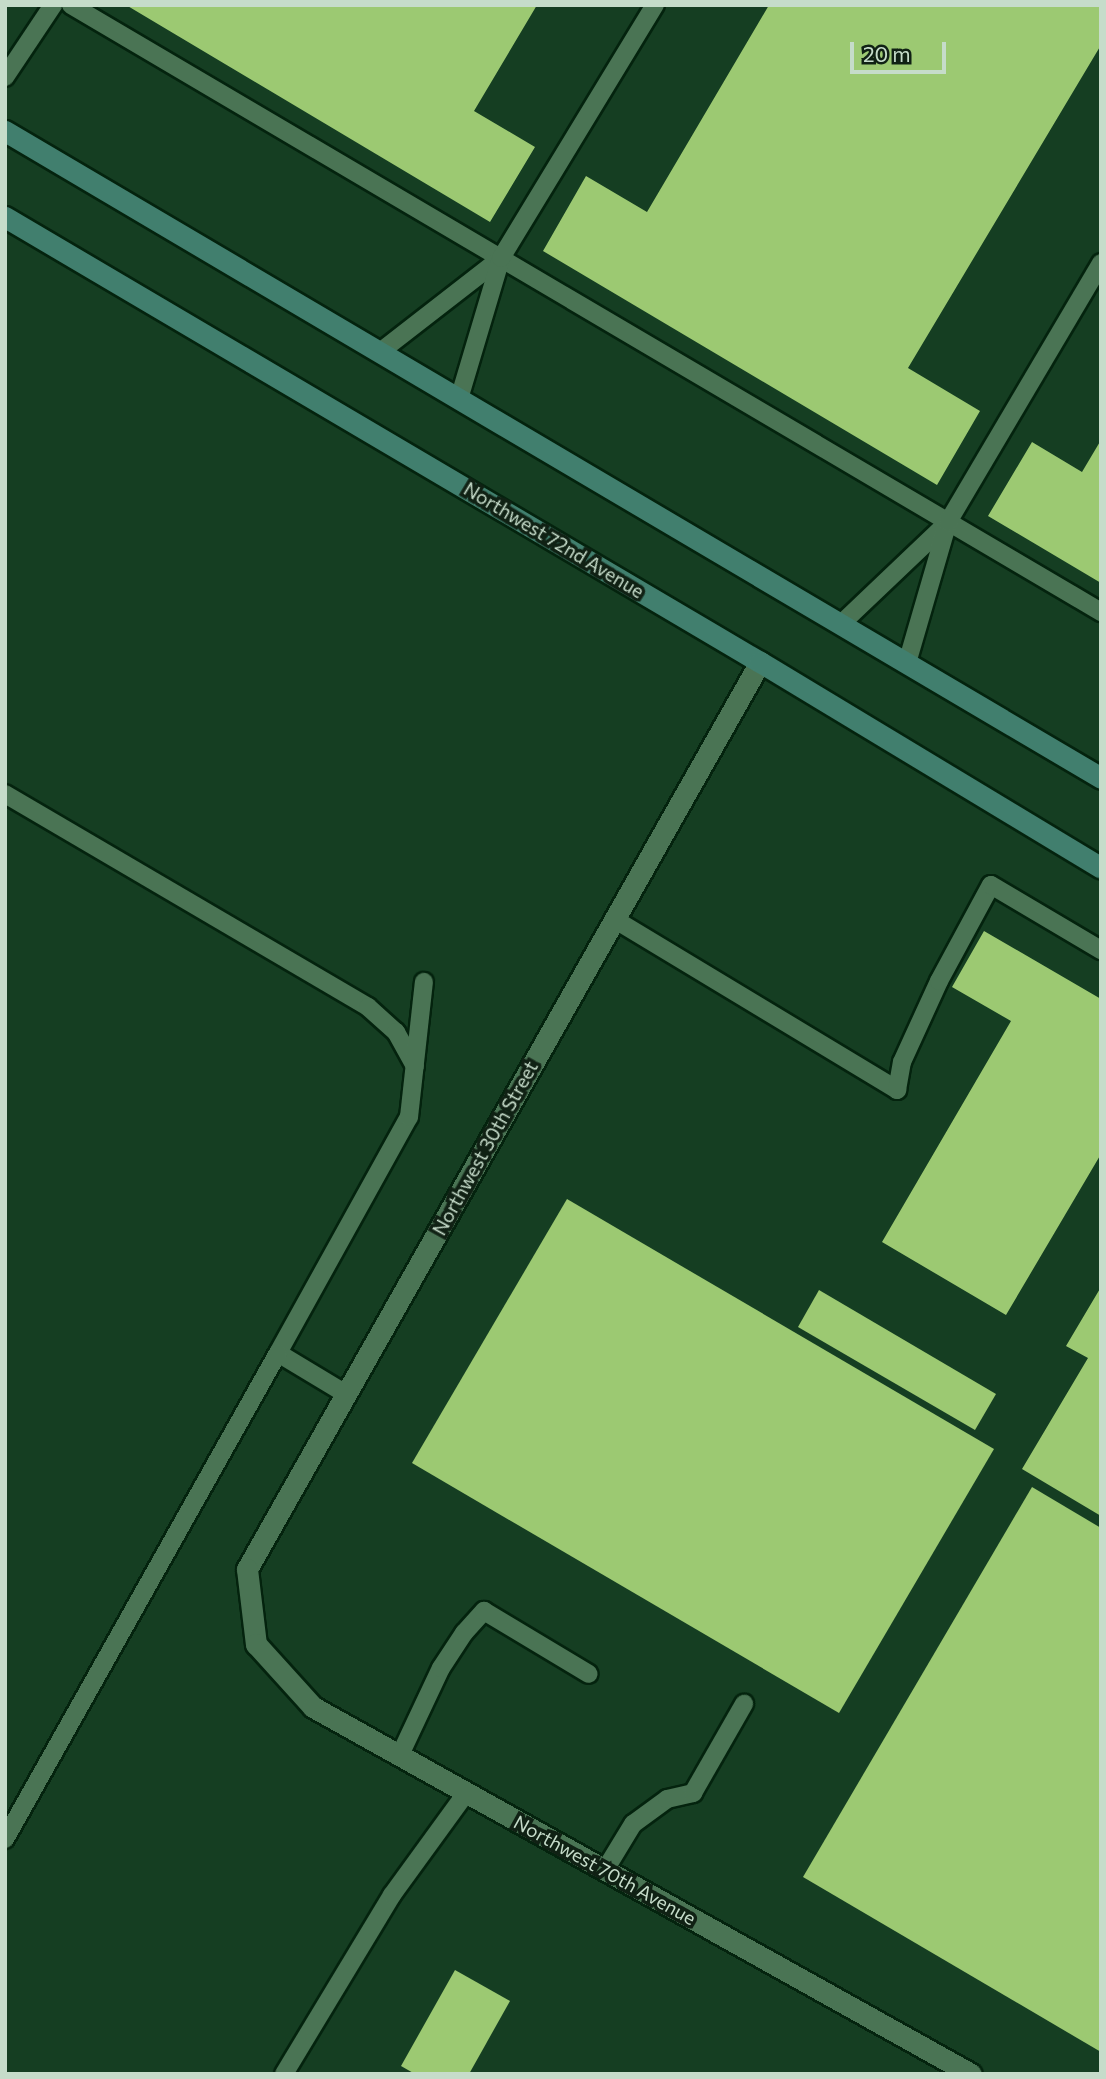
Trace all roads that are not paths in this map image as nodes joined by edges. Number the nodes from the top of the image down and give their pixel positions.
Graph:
1 (53, 5) edge
2 (71, 5) edge
3 (655, 5) edge
4 (5, 77) edge
5 (5, 131) edge
6 (5, 217) edge
7 (501, 258) junction
8 (1101, 263) edge
9 (380, 352) junction
10 (459, 399) junction
11 (947, 522) junction
12 (1101, 612) edge
13 (841, 624) junction
14 (760, 662) junction
15 (906, 663) junction
16 (1101, 778) edge
17 (5, 794) edge
18 (1101, 868) edge
19 (614, 919) junction
20 (1101, 950) edge
21 (425, 982) dead end
22 (415, 1066) junction
23 (278, 1353) junction
24 (346, 1395) junction
25 (256, 1644) joint
26 (589, 1674) dead end
27 (744, 1704) dead end
28 (400, 1755) junction
29 (466, 1793) junction
30 (5, 1839) edge
31 (605, 1870) junction
32 (943, 2067) edge
33 (284, 2074) edge
34 (971, 2074) edge

1 - 4 lane
2 - 7 lane
3 - 7 lane
5 - 9 main road
6 - 14 main road, Northwest 72nd Avenue
7 - 9 lane
7 - 10 lane
7 - 11 lane
8 - 11 lane
9 - 10 main road
10 - 13 main road
11 - 12 lane
11 - 13 lane
11 - 15 lane
13 - 15 main road
14 - 18 main road, Northwest 72nd Avenue
14 - 19 street, Northwest 30th Street
15 - 16 main road
17 - 22 lane
19 - 20 lane
19 - 24 street, Northwest 30th Street
21 - 22 lane
22 - 23 lane
23 - 24 lane
23 - 30 lane
24 - 25 street, Northwest 30th Street
25 - 28 street, Northwest 70th Avenue
26 - 28 lane
27 - 31 lane
28 - 29 street, Northwest 70th Avenue
29 - 31 street, Northwest 70th Avenue
29 - 33 lane
31 - 32 street, Northwest 70th Avenue
32 - 34 street, Northwest 70th Avenue

